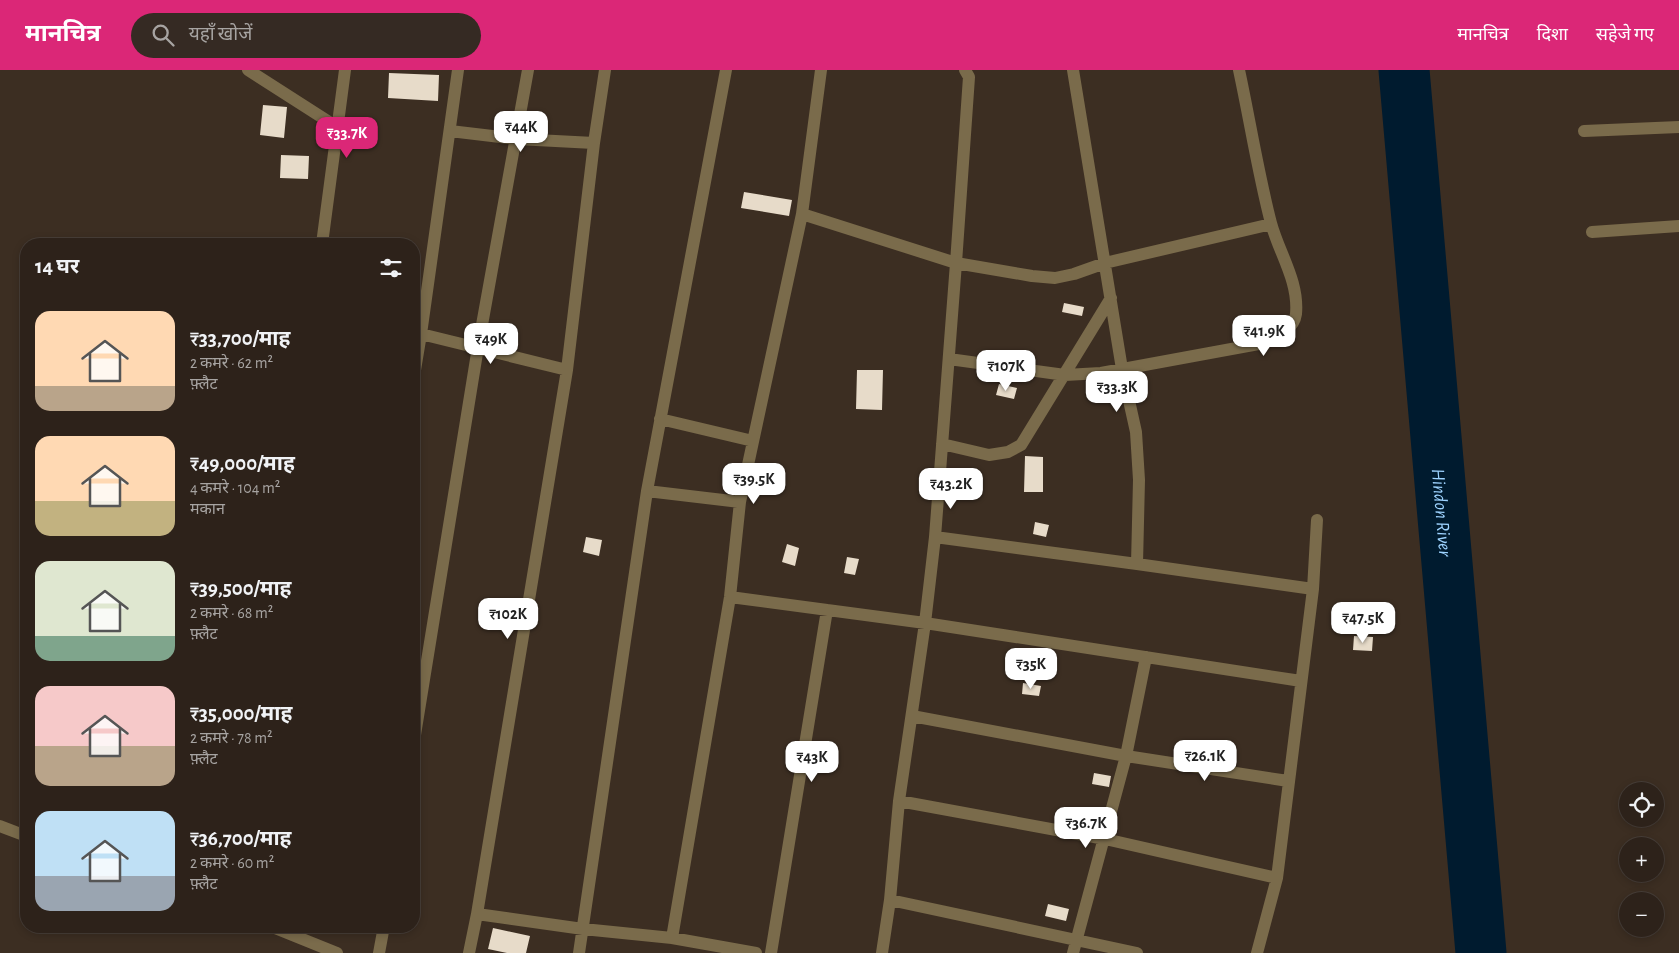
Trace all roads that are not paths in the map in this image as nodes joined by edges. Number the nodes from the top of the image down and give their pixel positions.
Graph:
1 (248, 70) edge
2 (345, 70) edge
3 (458, 70) edge
4 (528, 70) edge
5 (605, 70) edge
6 (726, 70) edge
7 (820, 70) edge
8 (965, 70) edge
9 (1073, 70) edge
10 (1239, 70) edge
11 (337, 127) junction
12 (1679, 127) edge
13 (450, 131) junction
14 (1584, 131) dead end
15 (516, 139) junction
16 (594, 142) junction
17 (802, 214) junction
18 (1271, 224) junction
19 (1679, 226) edge
20 (1592, 232) dead end
21 (323, 238) edge
22 (956, 263) junction
23 (1105, 263) junction
24 (1111, 298) junction
25 (421, 334) junction
26 (420, 340) edge
27 (478, 347) junction
28 (949, 359) junction
29 (1122, 369) junction
30 (567, 370) junction
31 (1065, 375) junction
32 (660, 419) junction
33 (754, 441) junction
34 (942, 444) junction
35 (647, 490) junction
36 (740, 502) junction
37 (1317, 520) dead end
38 (935, 537) junction
39 (1137, 564) junction
40 (1313, 589) junction
41 (730, 597) junction
42 (827, 610) junction
43 (925, 623) junction
44 (1146, 656) junction
45 (420, 667) edge
46 (1302, 681) junction
47 (912, 716) junction
48 (1126, 756) junction
49 (1288, 781) junction
50 (899, 800) junction
51 (0, 826) edge
52 (20, 834) edge
53 (1105, 839) junction
54 (1277, 878) junction
55 (890, 900) junction
56 (477, 914) junction
57 (583, 930) junction
58 (287, 933) edge
59 (383, 933) edge
60 (672, 938) junction
61 (1075, 947) edge
62 (332, 952) edge
63 (379, 953) edge
64 (469, 953) edge
65 (579, 953) edge
66 (756, 953) edge
67 (771, 953) edge
68 (882, 953) edge
69 (1137, 953) edge
70 (1257, 953) edge

1 - 11 street
2 - 11 street
3 - 13 street
4 - 15 street
5 - 16 street
6 - 32 street
7 - 17 street
8 - 22 street
9 - 23 street
10 - 18 street
11 - 21 street
12 - 14 street
13 - 15 street
13 - 25 street
15 - 16 street
15 - 27 street
16 - 30 street
17 - 22 street
17 - 33 street
18 - 23 street
18 - 29 street
19 - 20 street
22 - 23 street
22 - 28 street
23 - 24 street
24 - 29 street
24 - 31 street
25 - 26 street
25 - 27 street
27 - 30 street
27 - 45 street
28 - 31 street
28 - 34 street
29 - 31 street
29 - 39 street
30 - 56 street
31 - 34 street
32 - 33 street
32 - 35 street
33 - 36 street
34 - 38 street
35 - 36 street
35 - 57 street
36 - 41 street
37 - 40 street
38 - 39 street
38 - 43 street
39 - 40 street
40 - 46 street
41 - 42 street
41 - 60 street
42 - 43 street
42 - 67 street
43 - 44 street
43 - 47 street
44 - 46 street
44 - 48 street
46 - 49 street
47 - 48 street
47 - 50 street
48 - 49 street
48 - 53 street
49 - 54 street
50 - 53 street
50 - 55 street
51 - 52 street
53 - 54 street
53 - 61 street
54 - 70 street
55 - 61 street
55 - 68 street
56 - 57 street
56 - 64 street
57 - 60 street
57 - 65 street
58 - 62 street
59 - 63 street
60 - 66 street
61 - 69 street

